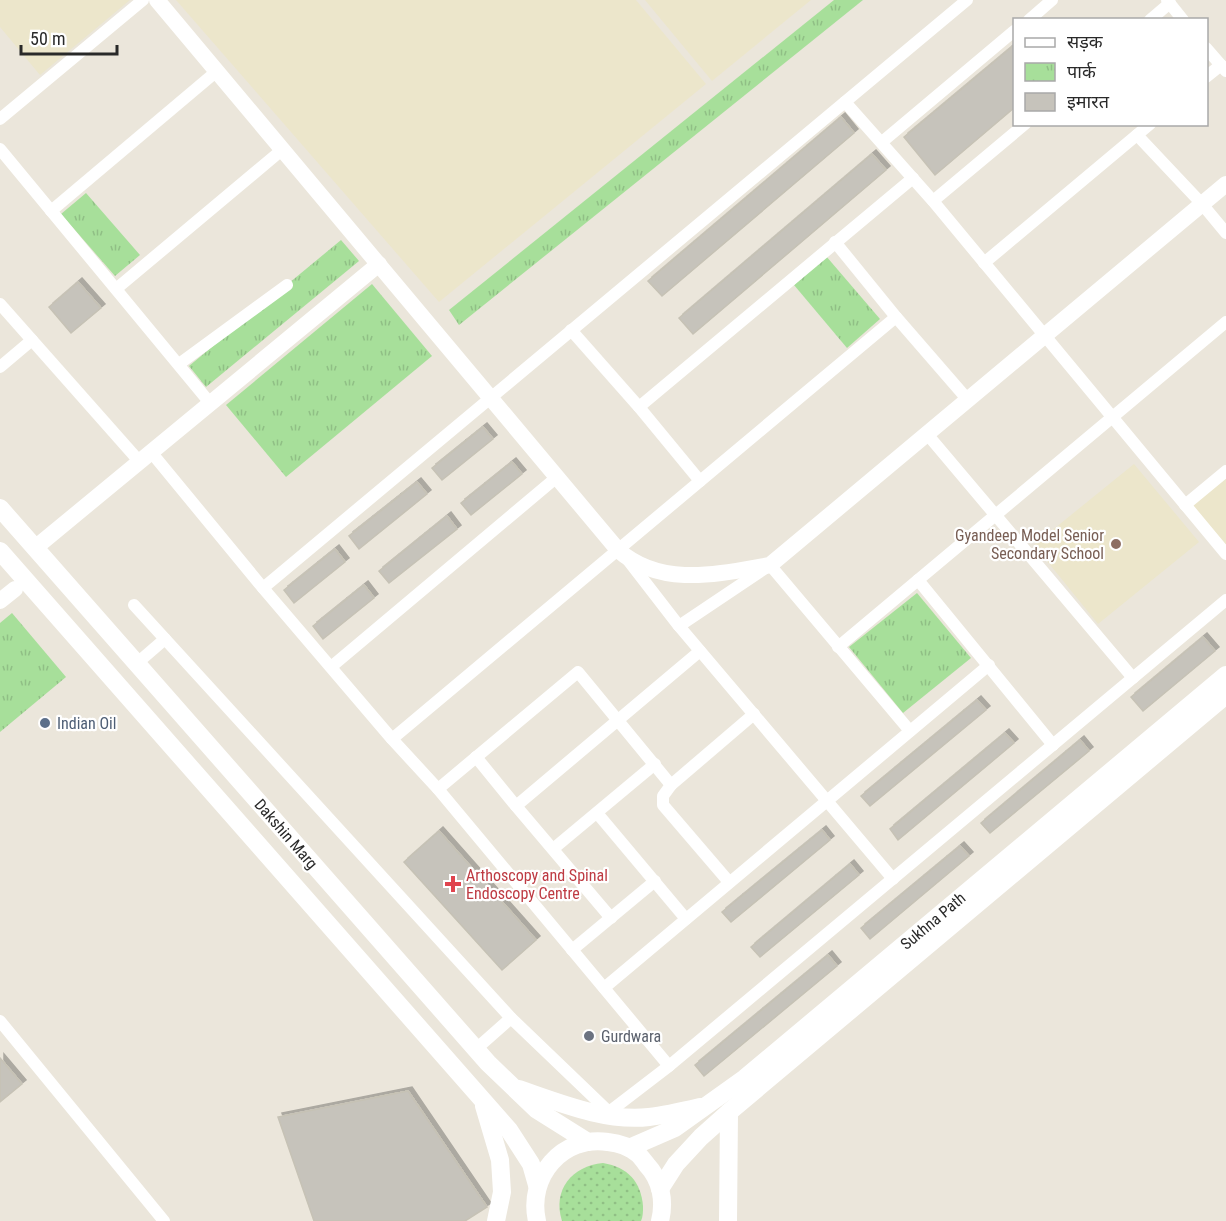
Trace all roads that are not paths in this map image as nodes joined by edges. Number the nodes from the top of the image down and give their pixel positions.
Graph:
1 (143, 0) edge
2 (157, 0) edge
3 (967, 0) edge
4 (1052, 0) edge
5 (1169, 2) edge
6 (1031, 18) edge
7 (1152, 18) edge
8 (1181, 18) edge
9 (1013, 32) edge
10 (1208, 50) edge
11 (1223, 68) edge
12 (217, 71) junction
13 (1208, 76) edge
14 (845, 102) junction
15 (0, 119) edge
16 (1023, 126) edge
17 (1148, 126) edge
18 (1137, 135) junction
19 (882, 142) junction
20 (0, 149) edge
21 (283, 149) junction
22 (913, 178) junction
23 (1226, 184) edge
24 (933, 201) junction
25 (1202, 204) junction
26 (51, 211) junction
27 (1226, 233) edge
28 (836, 242) junction
29 (984, 263) junction
30 (379, 264) junction
31 (287, 285) dead end
32 (116, 289) junction
33 (0, 304) edge
34 (896, 317) junction
35 (1226, 322) edge
36 (571, 330) junction
37 (1045, 335) junction
38 (32, 340) junction
39 (178, 364) junction
40 (0, 367) edge
41 (490, 398) junction
42 (968, 400) junction
43 (210, 403) junction
44 (639, 407) junction
45 (1113, 417) junction
46 (927, 434) junction
47 (145, 457) junction
48 (1226, 471) edge
49 (557, 477) junction
50 (700, 481) junction
51 (1185, 505) junction
52 (0, 508) edge
53 (995, 515) junction
54 (41, 543) dead end
55 (0, 551) edge
56 (621, 552) junction
57 (1226, 554) edge
58 (770, 565) junction
59 (918, 580) junction
60 (263, 588) junction
61 (15, 589) dead end
62 (1226, 600) edge
63 (0, 601) edge
64 (134, 605) dead end
65 (679, 626) junction
66 (165, 639) junction
67 (838, 647) junction
68 (700, 651) junction
69 (143, 658) dead end
70 (989, 665) junction
71 (331, 667) junction
72 (1226, 675) edge
73 (1133, 678) junction
74 (1226, 695) edge
75 (754, 714) junction
76 (617, 720) junction
77 (910, 731) junction
78 (392, 739) junction
79 (1053, 745) junction
80 (476, 757) junction
81 (655, 764) junction
82 (671, 785) junction
83 (438, 789) junction
84 (827, 800) junction
85 (516, 806) junction
86 (597, 813) junction
87 (553, 849) junction
88 (893, 879) junction
89 (655, 881) junction
90 (729, 882) junction
91 (611, 918) junction
92 (686, 919) junction
93 (572, 950) junction
94 (604, 987) junction
95 (511, 1018) junction
96 (0, 1021) edge
97 (4, 1035) edge
98 (476, 1049) junction
99 (669, 1066) junction
100 (514, 1088) junction
101 (482, 1099) junction
102 (706, 1106) junction
103 (729, 1112) junction
104 (588, 1142) junction
105 (628, 1148) junction
106 (537, 1185) junction
107 (660, 1189) junction
108 (157, 1219) edge
109 (496, 1221) edge
110 (537, 1221) edge
111 (660, 1221) edge
112 (728, 1221) edge

1 - 15 street
2 - 12 street
3 - 14 street
4 - 6 street
5 - 7 street
5 - 8 street
9 - 19 street
10 - 11 street
11 - 13 street
12 - 21 street
12 - 26 street
14 - 19 street
14 - 36 street
16 - 24 street
17 - 18 street
18 - 25 street
18 - 29 street
19 - 22 street
20 - 26 street
21 - 30 street
21 - 32 street
22 - 24 street
22 - 28 street
23 - 25 street
24 - 29 street
25 - 27 street
25 - 37 street
26 - 32 street
28 - 34 street
28 - 44 street
29 - 37 street
30 - 41 street
30 - 43 street
31 - 39 street
32 - 39 street
33 - 38 street
34 - 42 street
34 - 50 street
35 - 45 street
36 - 41 street
36 - 44 street
37 - 42 street
37 - 45 street
38 - 40 street
38 - 47 street
39 - 43 street
41 - 49 street
41 - 60 street
42 - 46 street
43 - 47 street
44 - 50 street
45 - 51 street
45 - 53 street
46 - 53 street
46 - 58 street
47 - 54 street
47 - 60 street
48 - 51 street
49 - 56 street
49 - 71 street
50 - 56 street
51 - 57 street
52 - 98 main road, Dakshin Marg
53 - 59 street
53 - 73 street
55 - 101 main road, Dakshin Marg
56 - 58 street
56 - 65 street
56 - 78 street
58 - 65 street
58 - 67 street
59 - 67 street
59 - 70 street
60 - 71 street
61 - 63 street
62 - 73 street
64 - 66 street
65 - 68 street
66 - 69 street
66 - 95 street
67 - 77 street
68 - 75 street
68 - 76 street
70 - 77 street
70 - 79 street
71 - 78 street
72 - 102 main road, Sukhna Path
73 - 79 street
74 - 103 main road, Sukhna Path
75 - 82 street
75 - 84 street
76 - 80 street
76 - 81 street
76 - 85 street
77 - 84 street
78 - 83 street
79 - 88 street
80 - 83 street
80 - 85 street
81 - 82 street
81 - 86 street
82 - 90 street
83 - 93 street
84 - 88 street
84 - 90 street
85 - 87 street
86 - 87 street
86 - 89 street
87 - 91 street
88 - 99 street
89 - 91 street
89 - 92 street
90 - 92 street
91 - 93 street
92 - 94 street
93 - 94 street
94 - 99 street
95 - 98 street
95 - 99 street
96 - 97 street
97 - 108 street
98 - 100 main road, Dakshin Marg
100 - 102 main road
100 - 104 main road, Dakshin Marg
101 - 106 main road, Dakshin Marg
101 - 109 main road
102 - 105 main road, Sukhna Path
103 - 107 main road, Sukhna Path
103 - 112 main road
104 - 105 main road
104 - 106 main road
105 - 107 main road
106 - 110 main road
107 - 111 main road

